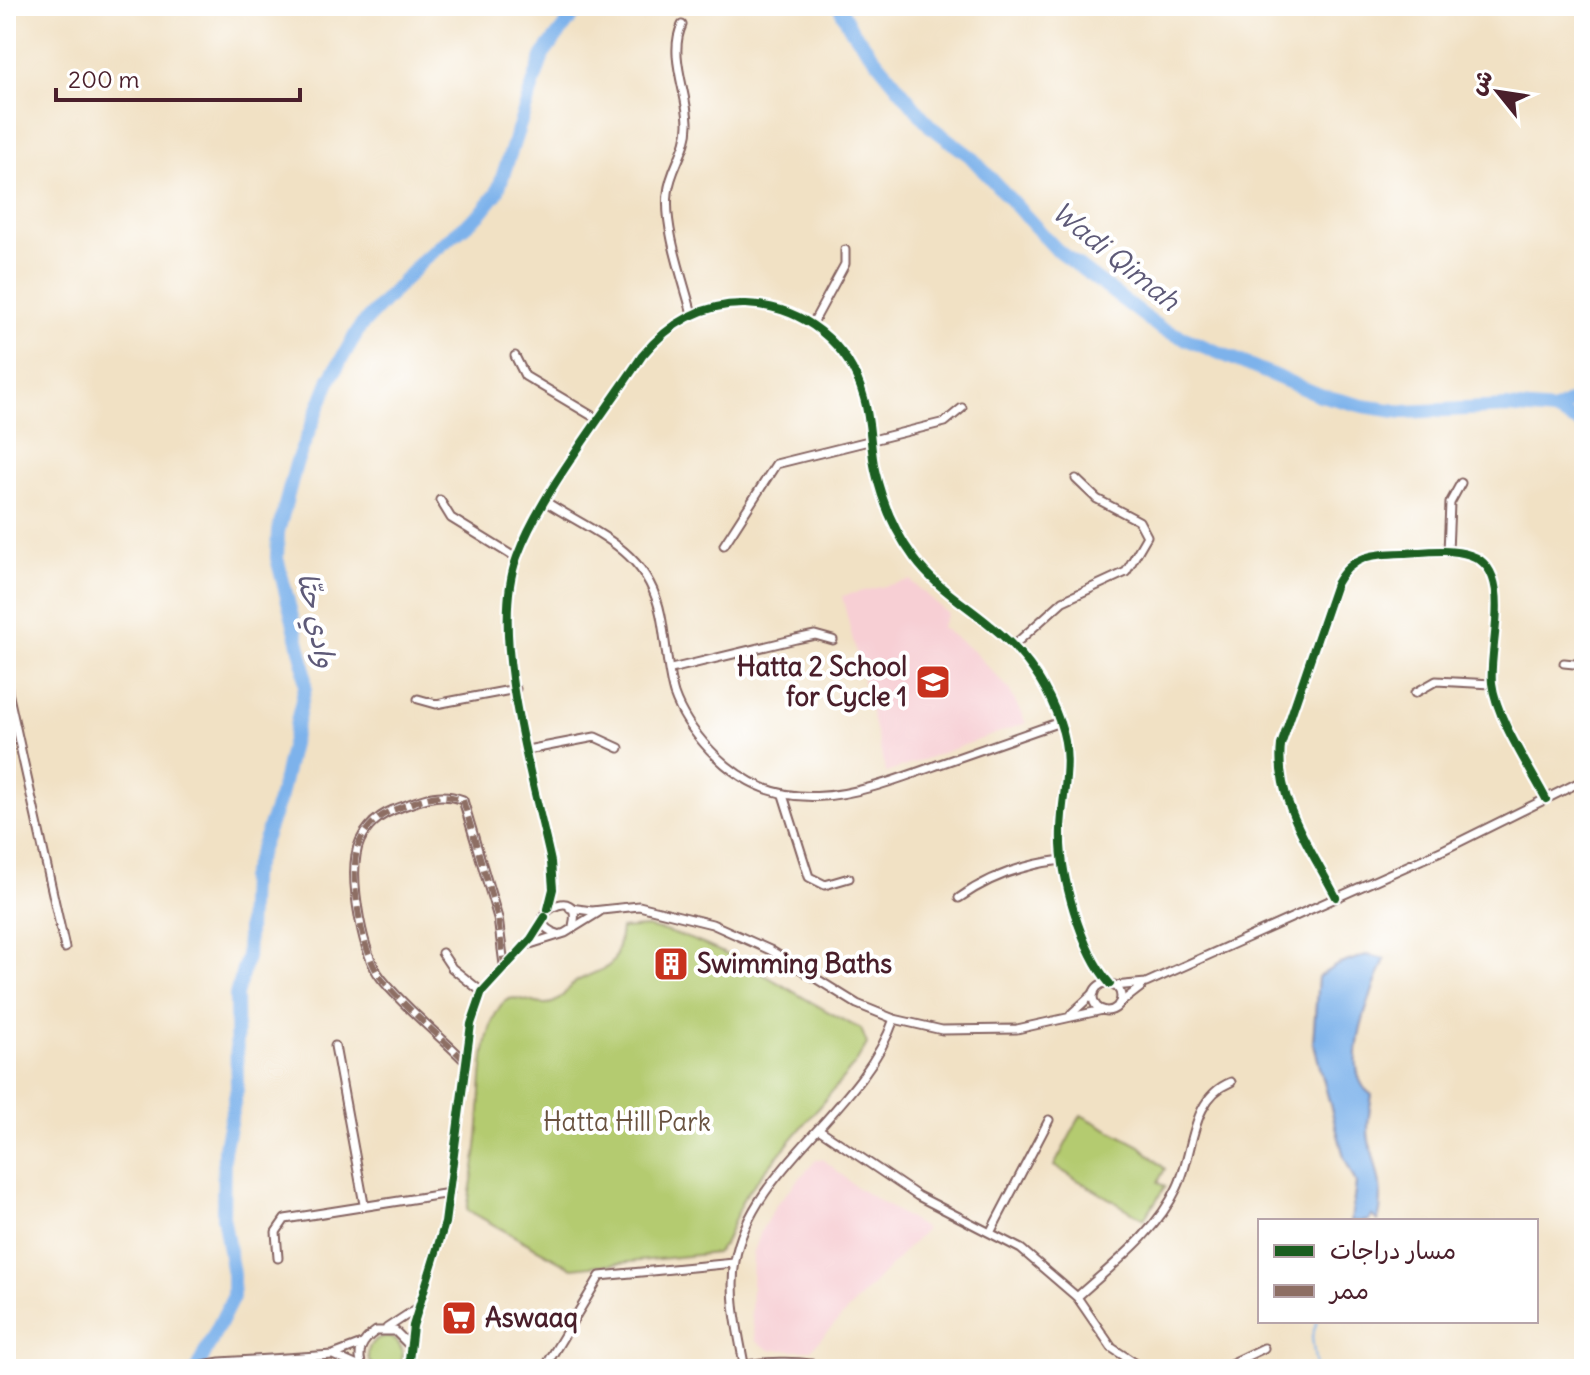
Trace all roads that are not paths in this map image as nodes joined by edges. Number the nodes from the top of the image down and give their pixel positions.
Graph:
1 (682, 25) dead end
2 (845, 250) dead end
3 (692, 314) junction
4 (813, 323) junction
5 (515, 356) dead end
6 (962, 408) dead end
7 (599, 420) junction
8 (870, 439) junction
9 (1076, 479) dead end
10 (1461, 483) dead end
11 (440, 500) dead end
12 (546, 502) junction
13 (724, 545) dead end
14 (1448, 552) junction
15 (516, 558) junction
16 (833, 640) dead end
17 (1014, 645) junction
18 (1564, 663) dead end
19 (6, 665) edge
20 (1584, 665) edge
21 (671, 669) junction
22 (1492, 684) junction
23 (516, 689) junction
24 (1415, 693) dead end
25 (418, 699) dead end
26 (1060, 722) junction
27 (619, 748) dead end
28 (527, 750) junction
29 (1584, 780) edge
30 (783, 795) junction
31 (1546, 799) junction
32 (1062, 860) junction
33 (849, 878) dead end
34 (553, 889) junction
35 (1336, 897) junction
36 (959, 898) dead end
37 (568, 907) junction
38 (600, 911) junction
39 (546, 913) junction
40 (573, 926) junction
41 (560, 934) junction
42 (524, 946) junction
43 (65, 948) dead end
44 (442, 953) dead end
45 (1094, 960) junction
46 (504, 965) junction
47 (1146, 983) junction
48 (1112, 985) junction
49 (482, 992) junction
50 (1094, 992) junction
51 (1118, 1004) junction
52 (1103, 1010) junction
53 (1066, 1018) junction
54 (894, 1019) junction
55 (335, 1046) dead end
56 (464, 1060) junction
57 (1231, 1082) dead end
58 (1049, 1120) dead end
59 (820, 1130) junction
60 (450, 1193) junction
61 (364, 1204) junction
62 (991, 1231) junction
63 (278, 1258) dead end
64 (734, 1263) junction
65 (1077, 1297) junction
66 (418, 1307) junction
67 (385, 1329) junction
68 (362, 1344) junction
69 (411, 1348) junction
70 (1264, 1348) dead end
71 (333, 1355) junction
72 (744, 1364) junction
73 (836, 1368) edge
74 (179, 1369) edge
75 (363, 1369) edge
76 (408, 1369) edge
77 (544, 1369) edge
78 (729, 1369) edge
79 (1144, 1369) edge
80 (1220, 1369) edge

1 - 3 street
2 - 4 street
3 - 4 street
3 - 7 street
4 - 8 street
5 - 7 street
6 - 8 street
7 - 12 street
8 - 13 street
8 - 17 street
9 - 17 street
10 - 14 street
11 - 15 street
12 - 15 street
12 - 21 street
14 - 22 street
14 - 35 street
15 - 23 street
16 - 21 street
17 - 26 street
18 - 20 street
19 - 43 street
21 - 30 street
22 - 24 street
22 - 31 street
23 - 25 street
23 - 28 street
26 - 30 street
26 - 32 street
27 - 28 street
28 - 34 street
29 - 31 street
30 - 33 street
31 - 35 street
32 - 36 street
32 - 45 street
34 - 37 street
34 - 39 street
35 - 47 street
37 - 38 street
37 - 39 street
37 - 40 street
38 - 40 street
38 - 54 street
39 - 41 street
39 - 42 street
40 - 41 street
41 - 42 street
42 - 46 street
44 - 49 street
45 - 48 street
45 - 50 street
46 - 49 street
46 - 56 street
47 - 48 street
47 - 51 street
48 - 50 street
48 - 51 street
49 - 56 street
50 - 52 street
50 - 53 street
51 - 52 street
52 - 53 street
53 - 54 street
54 - 59 street
55 - 61 street
56 - 60 street
57 - 65 street
58 - 62 street
59 - 62 street
59 - 64 street
60 - 61 street
60 - 66 street
61 - 63 street
62 - 65 street
64 - 72 street
64 - 77 street
65 - 79 street
66 - 67 street
66 - 69 street
67 - 68 street
67 - 69 street
68 - 71 street
68 - 75 street
69 - 76 street
70 - 80 street
71 - 74 street
71 - 75 street
72 - 73 street
72 - 78 street

